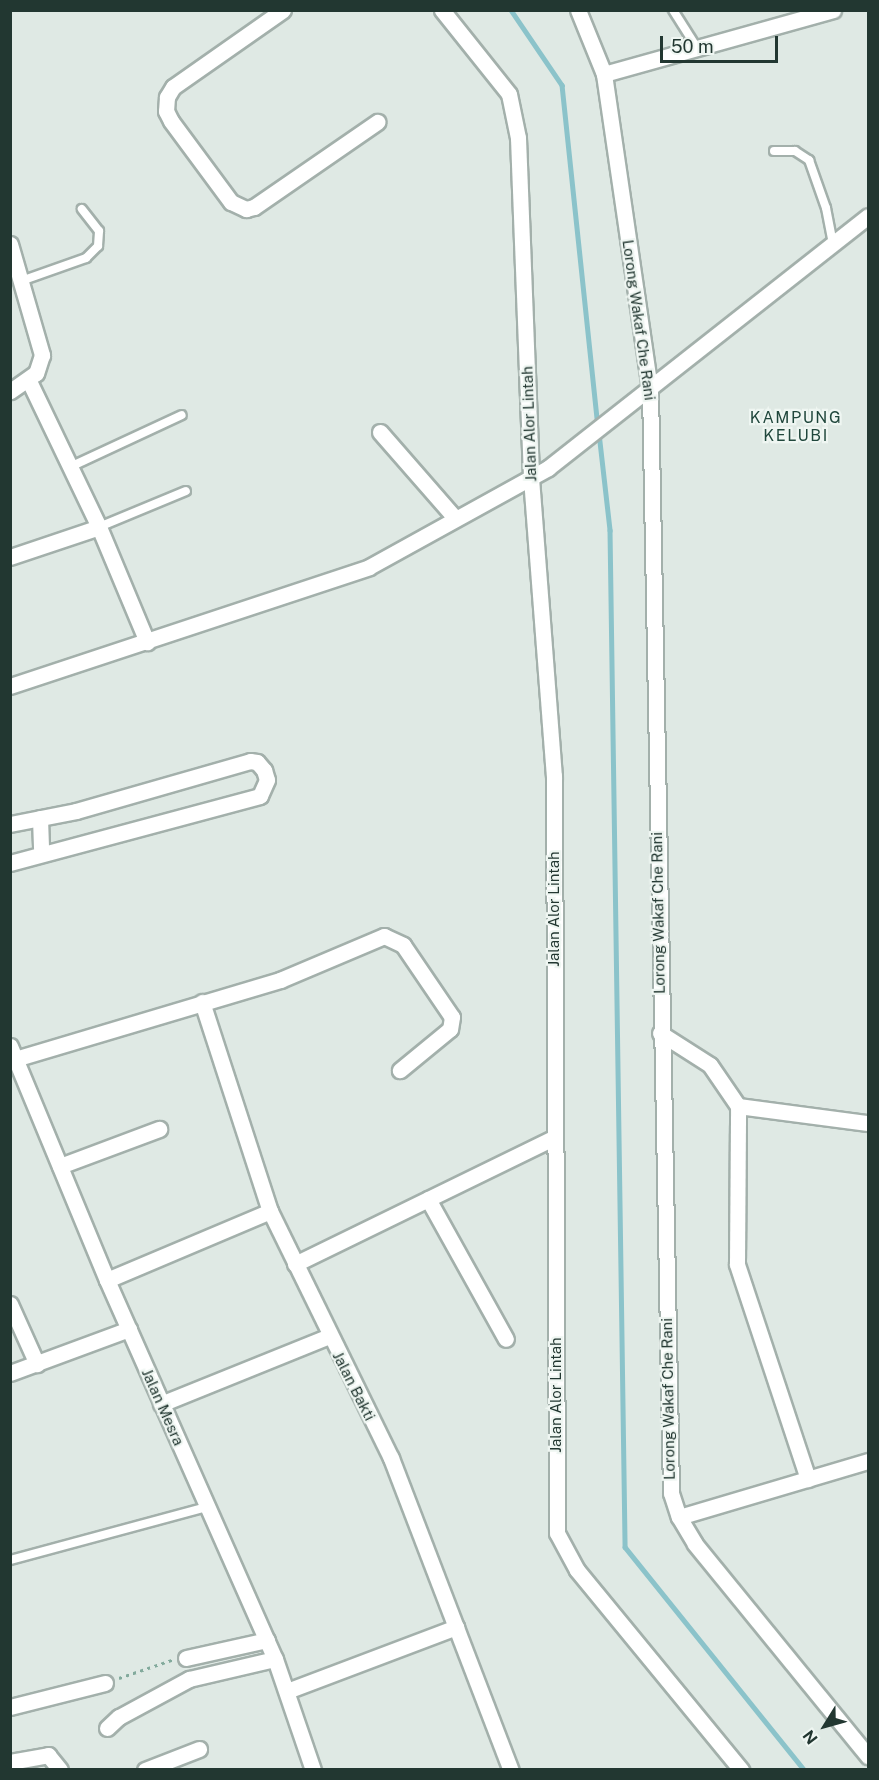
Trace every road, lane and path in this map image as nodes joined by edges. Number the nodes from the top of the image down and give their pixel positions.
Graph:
1 (283, 10) edge
2 (442, 10) edge
3 (578, 10) edge
4 (673, 10) edge
5 (833, 10) edge
6 (697, 48) junction
7 (604, 74) junction
8 (377, 122) dead end
9 (774, 151) dead end
10 (82, 209) dead end
11 (868, 216) edge
12 (10, 244) edge
13 (834, 244) junction
14 (21, 281) junction
15 (29, 381) junction
16 (650, 389) junction
17 (10, 391) edge
18 (182, 415) dead end
19 (380, 432) dead end
20 (70, 467) junction
21 (531, 478) junction
22 (186, 491) dead end
23 (455, 518) junction
24 (99, 527) junction
25 (10, 557) edge
26 (147, 642) junction
27 (10, 686) edge
28 (40, 818) junction
29 (10, 824) edge
30 (41, 854) junction
31 (10, 863) edge
32 (202, 1002) junction
33 (660, 1034) junction
34 (13, 1053) edge
35 (400, 1070) dead end
36 (738, 1106) junction
37 (868, 1123) edge
38 (159, 1129) dead end
39 (555, 1137) junction
40 (60, 1166) junction
41 (428, 1199) junction
42 (270, 1211) junction
43 (295, 1264) junction
44 (107, 1280) junction
45 (10, 1304) edge
46 (129, 1329) junction
47 (329, 1336) junction
48 (506, 1339) dead end
49 (37, 1364) junction
50 (10, 1373) edge
51 (161, 1404) junction
52 (868, 1461) edge
53 (808, 1479) junction
54 (207, 1507) junction
55 (679, 1517) junction
56 (10, 1560) edge
57 (456, 1627) junction
58 (267, 1640) junction
59 (186, 1658) joint
60 (274, 1659) junction
61 (105, 1683) joint
62 (287, 1691) junction
63 (10, 1707) edge
64 (107, 1728) dead end
65 (199, 1749) dead end
66 (868, 1756) edge
67 (10, 1762) edge
68 (60, 1770) edge
69 (145, 1770) edge
70 (313, 1770) edge
71 (511, 1770) edge
72 (741, 1770) edge

1 - 8 street
2 - 21 street, Jalan Alor Lintah
3 - 7 street, Lorong Wakaf Che Rani
4 - 6 lane
5 - 6 street
6 - 7 street
7 - 16 street, Lorong Wakaf Che Rani
9 - 13 lane
10 - 14 lane
11 - 13 street
12 - 14 street
13 - 16 street
14 - 15 street
15 - 17 street
15 - 20 street
16 - 21 street
16 - 33 street, Lorong Wakaf Che Rani
18 - 20 lane
19 - 23 street
20 - 24 street
21 - 23 street
21 - 39 street, Jalan Alor Lintah
22 - 24 lane
23 - 26 street
24 - 25 street
24 - 26 street
26 - 27 street
28 - 29 street
28 - 30 street
28 - 30 street
30 - 31 street
32 - 34 street
32 - 35 street
32 - 42 street, Jalan Bakti
33 - 36 street
33 - 55 street, Lorong Wakaf Che Rani
34 - 40 street, Jalan Mesra
36 - 37 street
36 - 53 street
38 - 40 street
39 - 41 street
39 - 72 street, Jalan Alor Lintah
40 - 44 street, Jalan Mesra
41 - 43 street
41 - 48 street
42 - 43 street, Jalan Bakti
42 - 44 street
43 - 47 street, Jalan Bakti
44 - 46 street, Jalan Mesra
45 - 49 street
46 - 49 street
46 - 51 street, Jalan Mesra
47 - 51 street
47 - 57 street, Jalan Bakti
49 - 50 street
51 - 54 street, Jalan Mesra
52 - 53 street
53 - 55 street
54 - 56 lane
54 - 58 street, Jalan Mesra
55 - 66 street, Lorong Wakaf Che Rani
57 - 62 street
57 - 71 street, Jalan Bakti
58 - 59 street
58 - 60 street, Jalan Mesra
59 - 61 path
60 - 62 street, Jalan Mesra
60 - 64 street
61 - 63 street
62 - 70 street, Jalan Mesra
65 - 69 street
67 - 68 street

